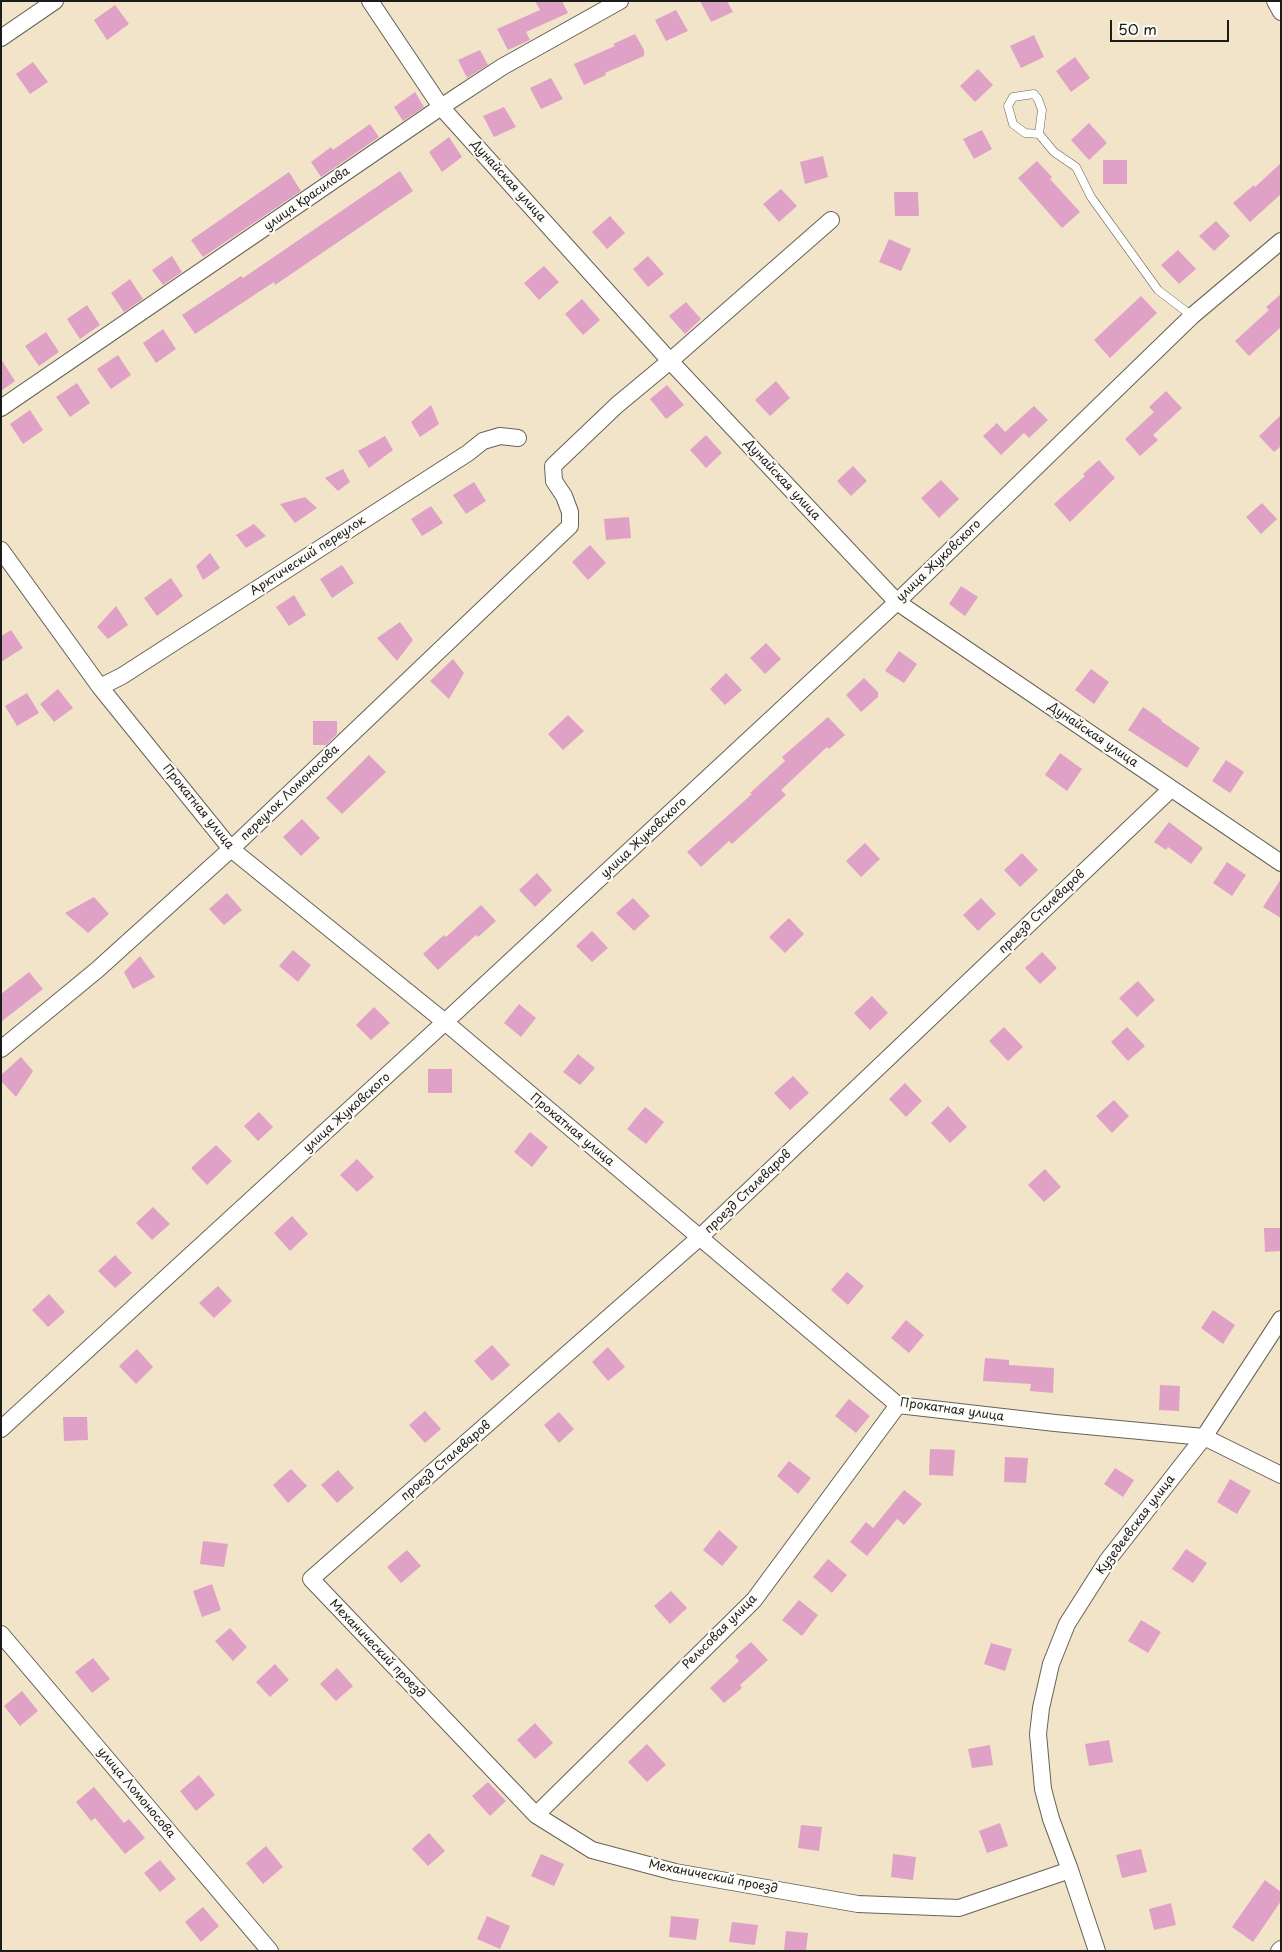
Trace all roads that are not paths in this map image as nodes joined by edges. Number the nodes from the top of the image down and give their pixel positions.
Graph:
1 (55, 1) edge
2 (370, 1) edge
3 (620, 1) edge
4 (1275, 1) edge
5 (1281, 12) edge
6 (1, 38) edge
7 (441, 107) junction
8 (1039, 134) junction
9 (831, 220) dead end
10 (1281, 241) edge
11 (1192, 316) junction
12 (670, 362) junction
13 (1, 408) edge
14 (518, 438) dead end
15 (1, 550) edge
16 (897, 602) junction
17 (100, 686) junction
18 (1172, 789) junction
19 (231, 849) junction
20 (1281, 863) edge
21 (445, 1022) junction
22 (1, 1049) edge
23 (699, 1238) junction
24 (1281, 1320) edge
25 (898, 1404) junction
26 (1, 1429) edge
27 (1204, 1437) junction
28 (1281, 1475) edge
29 (311, 1579) joint
30 (1, 1634) edge
31 (536, 1815) junction
32 (1070, 1870) junction
33 (270, 1951) edge
34 (1097, 1951) edge

1 - 6 street
2 - 7 street, Дунайская улица
3 - 7 street, улица Красилова
4 - 5 street
7 - 12 street, Дунайская улица
7 - 13 street, улица Красилова
8 - 8 lane
8 - 11 lane
9 - 12 street
10 - 11 street, улица Жуковского
11 - 16 street, улица Жуковского
12 - 16 street, Дунайская улица
12 - 19 street, переулок Ломоносова
14 - 17 street, Арктический переулок
15 - 17 street, Прокатная улица
16 - 18 street, Дунайская улица
16 - 21 street, улица Жуковского
17 - 19 street, Прокатная улица
18 - 20 street, Дунайская улица
18 - 23 street, проезд Сталеваров
19 - 21 street, Прокатная улица
19 - 22 street, переулок Ломоносова
21 - 23 street, Прокатная улица
21 - 26 street, улица Жуковского
23 - 25 street, Прокатная улица
23 - 29 street, проезд Сталеваров
24 - 27 street, Кузедеевская улица
25 - 27 street, Прокатная улица
25 - 31 street, Рельсовая улица
27 - 28 street, Прокатная улица
27 - 32 street, Кузедеевская улица
29 - 31 street, Механический проезд
30 - 33 street, улица Ломоносова
31 - 32 street, Механический проезд
32 - 34 street, Кузедеевская улица

